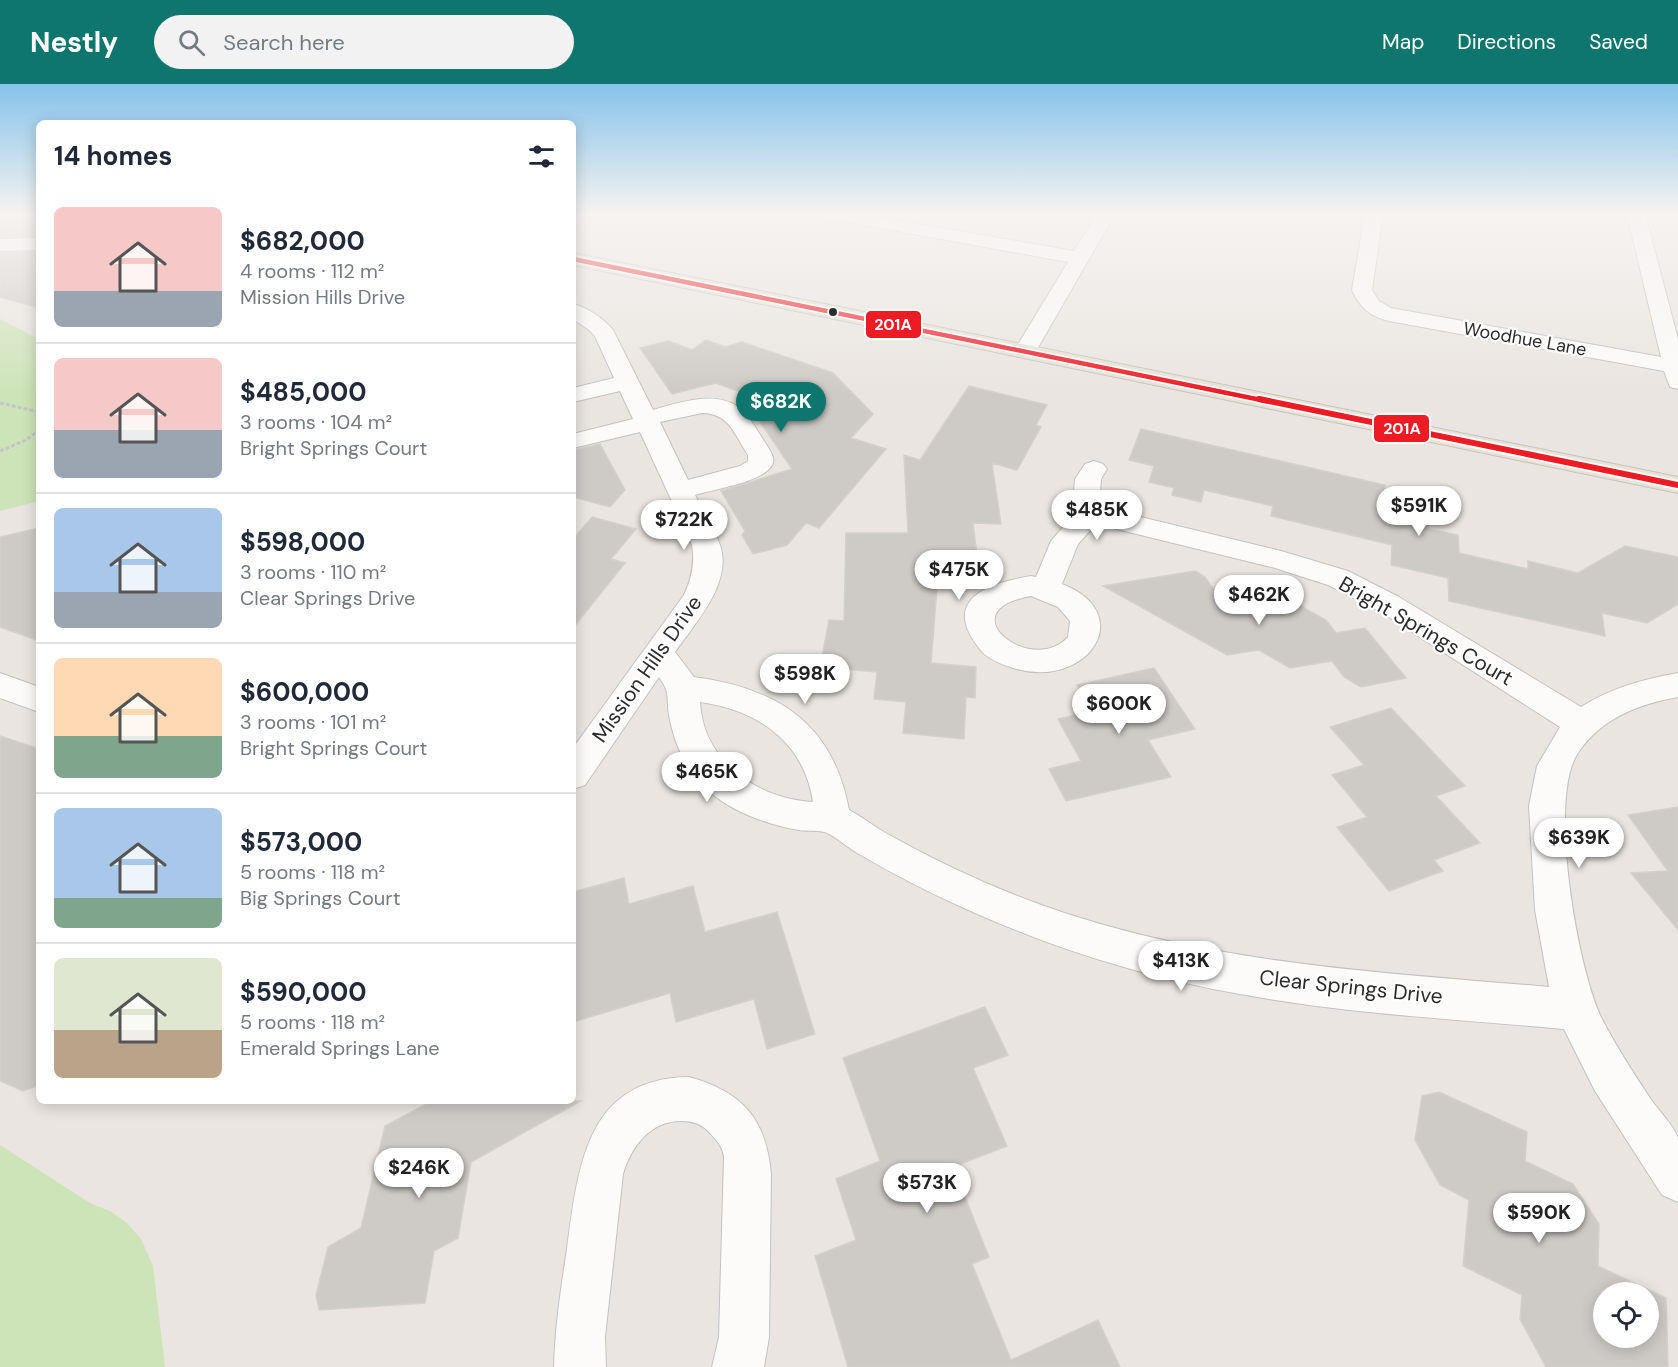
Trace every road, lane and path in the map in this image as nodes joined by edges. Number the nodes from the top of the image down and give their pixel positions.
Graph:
1 (650, 274) edge
2 (1071, 274) edge
3 (1365, 274) edge
4 (1651, 274) edge
5 (576, 312) edge
6 (1025, 351) junction
7 (1676, 374) edge
8 (628, 382) junction
9 (576, 394) edge
10 (0, 403) edge
11 (36, 411) edge
12 (647, 421) junction
13 (36, 432) edge
14 (576, 440) edge
15 (0, 451) edge
16 (1094, 469) dead end
17 (1678, 485) edge
18 (680, 491) junction
19 (1087, 513) junction
20 (1046, 589) dead end
21 (658, 652) junction
22 (0, 685) edge
23 (1678, 685) edge
24 (684, 688) junction
25 (36, 699) edge
26 (1582, 724) junction
27 (576, 771) edge
28 (833, 818) junction
29 (1577, 1010) junction
30 (1678, 1179) edge
31 (580, 1367) edge
32 (738, 1367) edge

1 - 6 main road
2 - 6 street
3 - 7 street, Woodhue Lane
4 - 7 street
5 - 8 street, Mission Hills Drive
6 - 17 main road
8 - 9 street
8 - 12 street, Mission Hills Drive
10 - 11 path
12 - 14 street
12 - 18 street, Mission Hills Drive
12 - 18 street
13 - 15 path
16 - 19 street
18 - 21 street, Mission Hills Drive
19 - 20 street
19 - 26 street, Bright Springs Court
21 - 24 street
21 - 27 street, Mission Hills Drive
22 - 25 street
23 - 26 street
24 - 28 street
24 - 28 street, Clear Springs Drive
26 - 29 street
28 - 29 street, Clear Springs Drive
29 - 30 street
31 - 32 street

